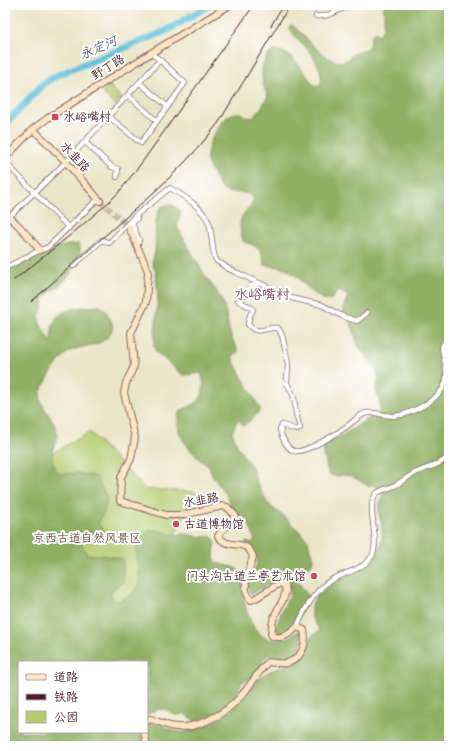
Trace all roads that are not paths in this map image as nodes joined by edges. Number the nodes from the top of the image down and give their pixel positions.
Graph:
1 (230, 5) edge
2 (349, 5) edge
3 (316, 16) dead end
4 (151, 53) junction
5 (160, 60) junction
6 (140, 83) junction
7 (128, 95) junction
8 (167, 106) junction
9 (108, 116) junction
10 (157, 121) junction
11 (33, 129) junction
12 (85, 142) junction
13 (5, 158) edge
14 (5, 162) edge
15 (66, 162) junction
16 (117, 176) dead end
17 (35, 192) junction
18 (99, 200) joint
19 (144, 210) junction
20 (6, 217) edge
21 (129, 227) tunnel mouth
22 (69, 228) junction
23 (137, 246) junction
24 (40, 250) junction
25 (73, 266) dead end
26 (5, 268) edge
27 (260, 283) junction
28 (367, 313) dead end
29 (449, 343) edge
30 (449, 455) edge
31 (297, 627) junction
32 (148, 720) edge
33 (144, 733) edge
34 (147, 746) edge

1 - 4 street, 野丁路
2 - 3 street
4 - 5 street
4 - 11 street, 野丁路
5 - 6 street
5 - 8 street
6 - 7 street
6 - 8 street
7 - 9 street
7 - 10 street
8 - 10 street
9 - 10 street
9 - 12 street
11 - 13 street, 野丁路
11 - 15 street, 水韭路
12 - 15 street
12 - 16 street
14 - 17 street
15 - 17 street
15 - 18 street, 水韭路
17 - 20 street
17 - 22 street
18 - 22 street
19 - 23 street
19 - 25 street
19 - 27 street
20 - 24 street
21 - 23 street, 水韭路
22 - 24 street
23 - 31 street, 水韭路
24 - 26 street
27 - 28 street
27 - 29 street
30 - 31 street
31 - 32 street
33 - 34 street

